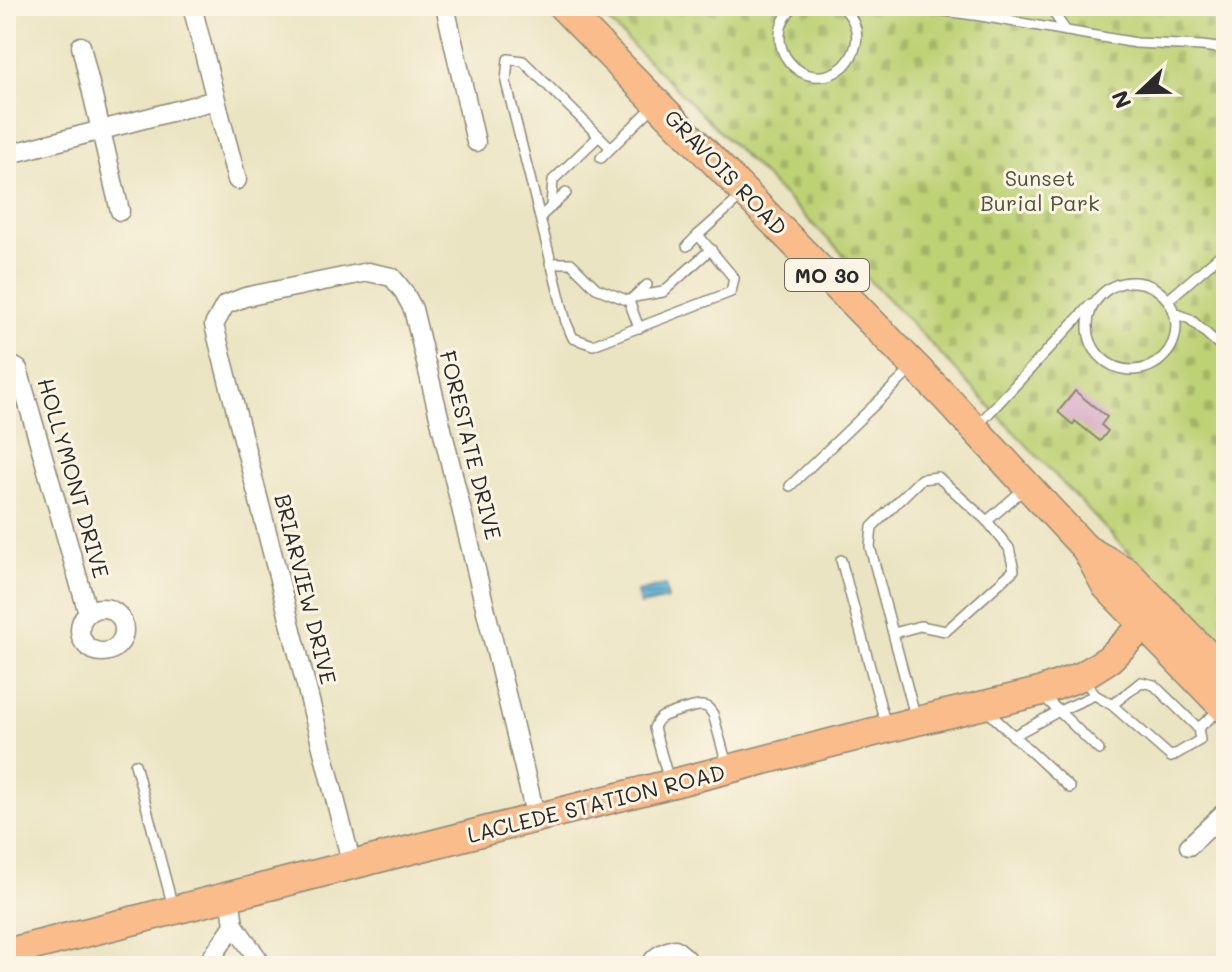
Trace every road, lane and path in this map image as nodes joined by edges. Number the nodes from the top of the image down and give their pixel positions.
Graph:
1 (192, 6) edge
2 (445, 6) edge
3 (562, 6) edge
4 (795, 6) edge
5 (909, 6) edge
6 (1049, 6) edge
7 (846, 7) edge
8 (1066, 31) junction
9 (81, 46) dead end
10 (1226, 49) edge
11 (216, 100) junction
12 (658, 102) junction
13 (102, 129) junction
14 (599, 136) junction
15 (476, 142) dead end
16 (611, 148) junction
17 (6, 155) edge
18 (601, 158) dead end
19 (237, 180) dead end
20 (566, 193) dead end
21 (746, 193) junction
22 (551, 207) junction
23 (120, 211) dead end
24 (540, 217) junction
25 (698, 235) junction
26 (687, 246) dead end
27 (711, 249) junction
28 (1226, 250) edge
29 (550, 263) junction
30 (647, 285) dead end
31 (632, 299) junction
32 (1168, 300) junction
33 (1094, 302) junction
34 (1174, 313) junction
35 (214, 325) joint
36 (639, 328) junction
37 (1226, 351) edge
38 (6, 362) edge
39 (916, 366) junction
40 (975, 428) junction
41 (1027, 485) junction
42 (790, 486) dead end
43 (987, 521) junction
44 (841, 560) dead end
45 (88, 613) dead end
46 (1153, 617) junction
47 (894, 633) junction
48 (1173, 656) junction
49 (1109, 659) junction
50 (1226, 674) edge
51 (1089, 686) junction
52 (1049, 702) junction
53 (981, 705) junction
54 (1112, 705) junction
55 (1225, 708) edge
56 (917, 721) junction
57 (1198, 728) junction
58 (887, 729) junction
59 (1013, 736) junction
60 (1099, 750) dead end
61 (135, 764) dead end
62 (728, 769) junction
63 (670, 784) junction
64 (1070, 788) dead end
65 (1226, 811) edge
66 (536, 818) junction
67 (1189, 846) dead end
68 (352, 865) junction
69 (230, 896) junction
70 (174, 911) junction
71 (234, 925) junction
72 (6, 953) edge
73 (206, 966) edge
74 (263, 966) edge
75 (650, 966) edge
76 (687, 966) edge

1 - 11 street
2 - 15 street
3 - 12 main road, GRAVOIS ROAD / MO 30
4 - 7 lane
5 - 8 lane
6 - 8 lane
8 - 10 lane
9 - 13 street
11 - 13 street
11 - 19 street
12 - 16 lane
12 - 21 main road, GRAVOIS ROAD / MO 30
13 - 17 street
13 - 23 street
14 - 16 lane
14 - 22 lane
14 - 24 lane
16 - 18 lane
20 - 22 lane
21 - 25 lane
21 - 39 main road, GRAVOIS ROAD / MO 30
22 - 24 lane
24 - 29 lane
25 - 26 lane
25 - 27 lane
27 - 31 lane
27 - 36 lane
28 - 32 lane
29 - 31 lane
29 - 36 lane
30 - 31 lane
31 - 36 lane
32 - 33 lane
32 - 34 lane
33 - 34 lane
33 - 40 lane
34 - 37 lane
35 - 66 street, FORESTATE DRIVE
35 - 68 street, BRIARVIEW DRIVE
38 - 45 street, HOLLYMONT DRIVE
39 - 40 main road, GRAVOIS ROAD / MO 30
39 - 42 lane
40 - 41 main road, GRAVOIS ROAD / MO 30
41 - 43 lane
41 - 46 main road, GRAVOIS ROAD / MO 30
43 - 47 lane
43 - 47 lane
44 - 58 lane
46 - 48 main road, GRAVOIS ROAD / MO 30
46 - 49 main road, LACLEDE STATION ROAD
46 - 50 main road, GRAVOIS ROAD / MO 30
47 - 56 lane
48 - 49 main road
48 - 55 main road, GRAVOIS ROAD / MO 30
49 - 51 main road, LACLEDE STATION ROAD
51 - 52 main road, LACLEDE STATION ROAD
51 - 54 lane
52 - 53 main road, LACLEDE STATION ROAD
52 - 59 lane
52 - 60 lane
53 - 56 main road, LACLEDE STATION ROAD
53 - 59 lane
54 - 57 lane
54 - 57 lane
55 - 57 lane
56 - 58 main road, LACLEDE STATION ROAD
58 - 62 main road, LACLEDE STATION ROAD
59 - 64 lane
61 - 70 lane
62 - 63 main road, LACLEDE STATION ROAD
62 - 63 lane
63 - 66 main road, LACLEDE STATION ROAD
65 - 67 street
66 - 68 main road, LACLEDE STATION ROAD
68 - 69 main road, LACLEDE STATION ROAD
69 - 70 main road, LACLEDE STATION ROAD
69 - 71 street
70 - 72 main road, LACLEDE STATION ROAD
71 - 73 street
71 - 74 street
75 - 76 street

